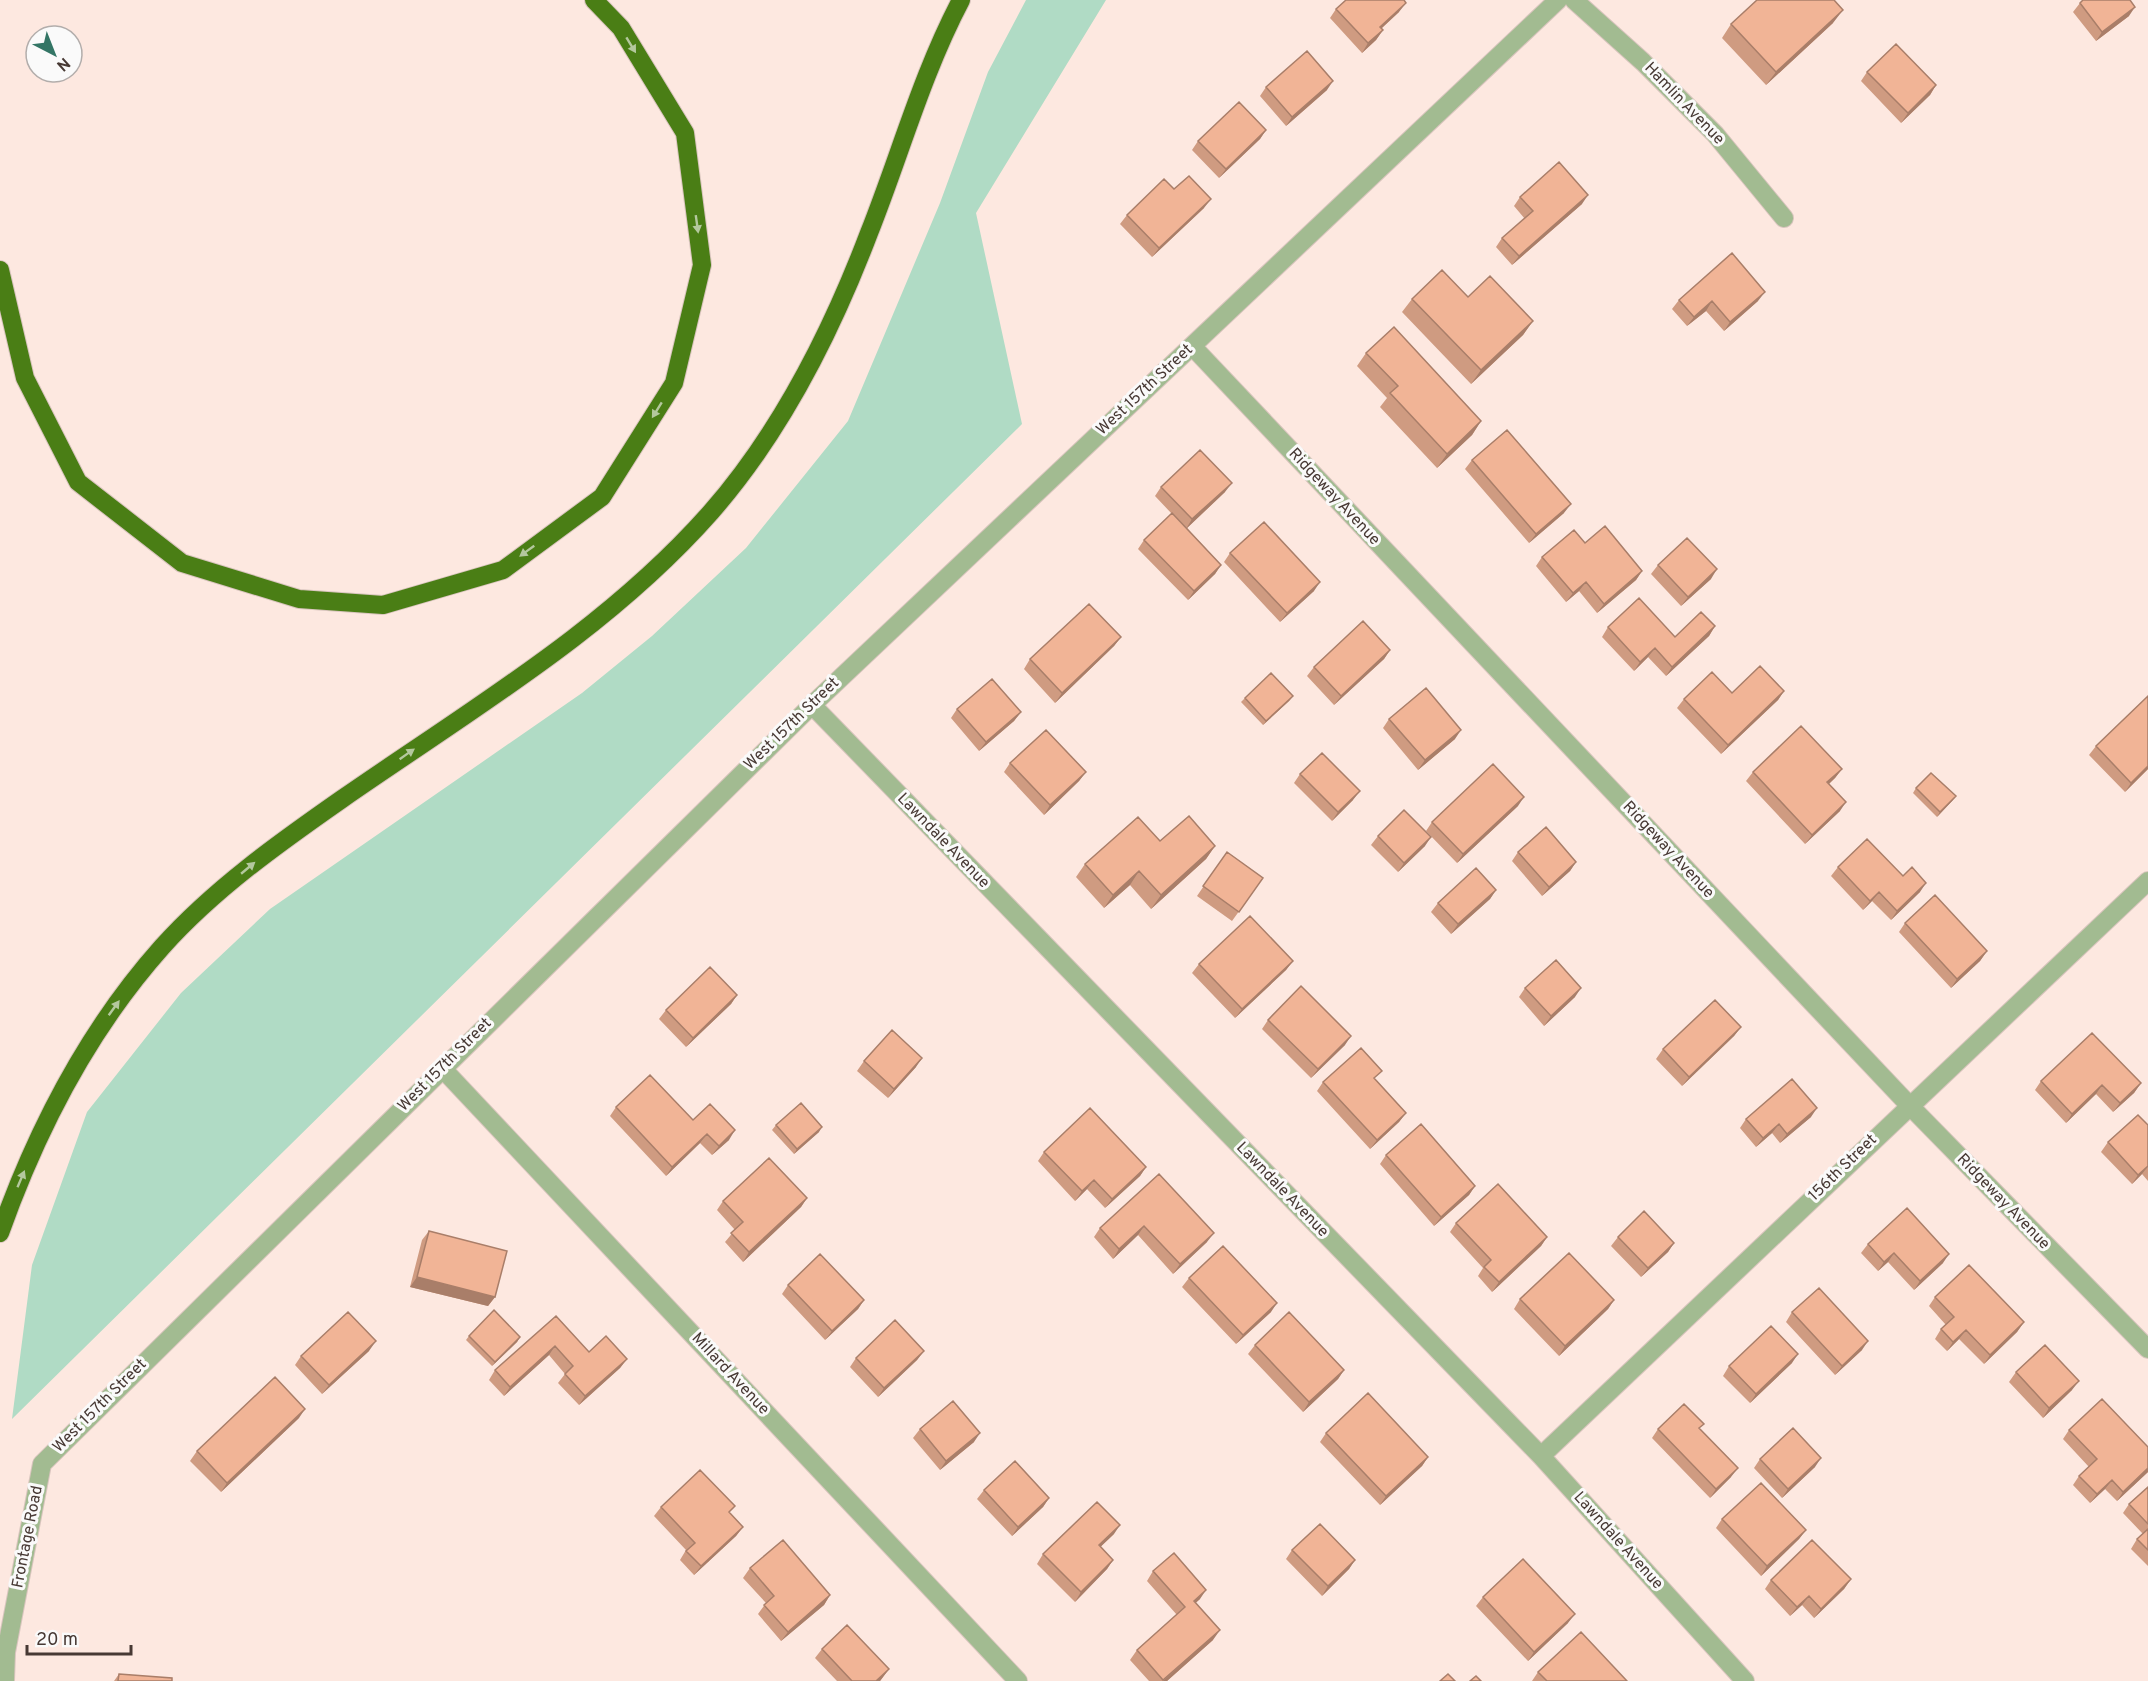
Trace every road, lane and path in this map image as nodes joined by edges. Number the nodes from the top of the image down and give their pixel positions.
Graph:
1 (594, 0) edge
2 (961, 0) edge
3 (1558, 0) edge
4 (1574, 0) edge
5 (1784, 218) dead end
6 (0, 270) edge
7 (1192, 346) junction
8 (812, 705) junction
9 (2148, 881) edge
10 (442, 1068) junction
11 (1909, 1105) junction
12 (0, 1233) edge
13 (2148, 1349) edge
14 (1541, 1456) junction
15 (42, 1464) joint
16 (5, 1681) edge
17 (1018, 1681) edge
18 (1745, 1681) edge

1 -> 6 highway
12 -> 2 highway
3 - 7 street, West 157th Street
4 - 5 street, Hamlin Avenue
7 - 8 street, West 157th Street
7 - 11 street, Ridgeway Avenue
8 - 10 street, West 157th Street
8 - 14 street, Lawndale Avenue
9 - 11 street, 156th Street
10 - 15 street, West 157th Street
10 - 17 street, Millard Avenue
11 - 13 street, Ridgeway Avenue
11 - 14 street, 156th Street
14 - 18 street, Lawndale Avenue
15 - 16 street, Frontage Road

